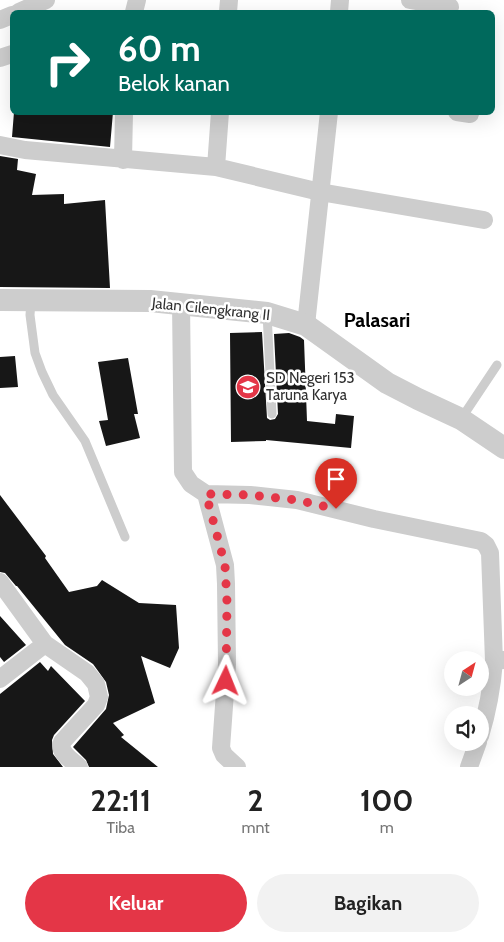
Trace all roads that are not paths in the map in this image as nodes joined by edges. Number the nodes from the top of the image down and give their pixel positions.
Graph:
1 (46, 0) edge
2 (410, 0) edge
3 (450, 7) dead end
4 (23, 10) edge
5 (124, 115) edge
6 (220, 115) edge
7 (329, 115) edge
8 (0, 145) edge
9 (122, 160) junction
10 (216, 167) junction
11 (320, 192) junction
12 (484, 220) dead end
13 (0, 300) edge
14 (30, 301) junction
15 (180, 303) junction
16 (267, 313) junction
17 (306, 325) junction
18 (497, 365) dead end
19 (272, 414) dead end
20 (461, 419) junction
21 (504, 448) edge
22 (206, 494) junction
23 (125, 537) dead end
24 (0, 582) edge
25 (45, 644) junction
26 (499, 660) edge
27 (0, 679) edge
28 (489, 707) edge
29 (474, 751) edge
30 (79, 767) edge
31 (237, 767) edge
32 (468, 767) edge

1 - 4 street
2 - 3 street
5 - 9 street
6 - 10 street
7 - 11 street
8 - 9 street
9 - 10 street
10 - 11 street
11 - 12 street
11 - 17 street
13 - 14 street, Jalan Cilengkrang II
14 - 15 street, Jalan Cilengkrang II
14 - 23 lane
15 - 16 street, Jalan Cilengkrang II
15 - 22 street
16 - 17 street, Jalan Cilengkrang II
16 - 19 lane
17 - 20 street, Jalan Cilengkrang II
18 - 20 lane
20 - 21 street, Jalan Cilengkrang II
22 - 26 street
22 - 31 street
24 - 25 street
25 - 27 street
25 - 30 street
26 - 28 street
29 - 32 street

